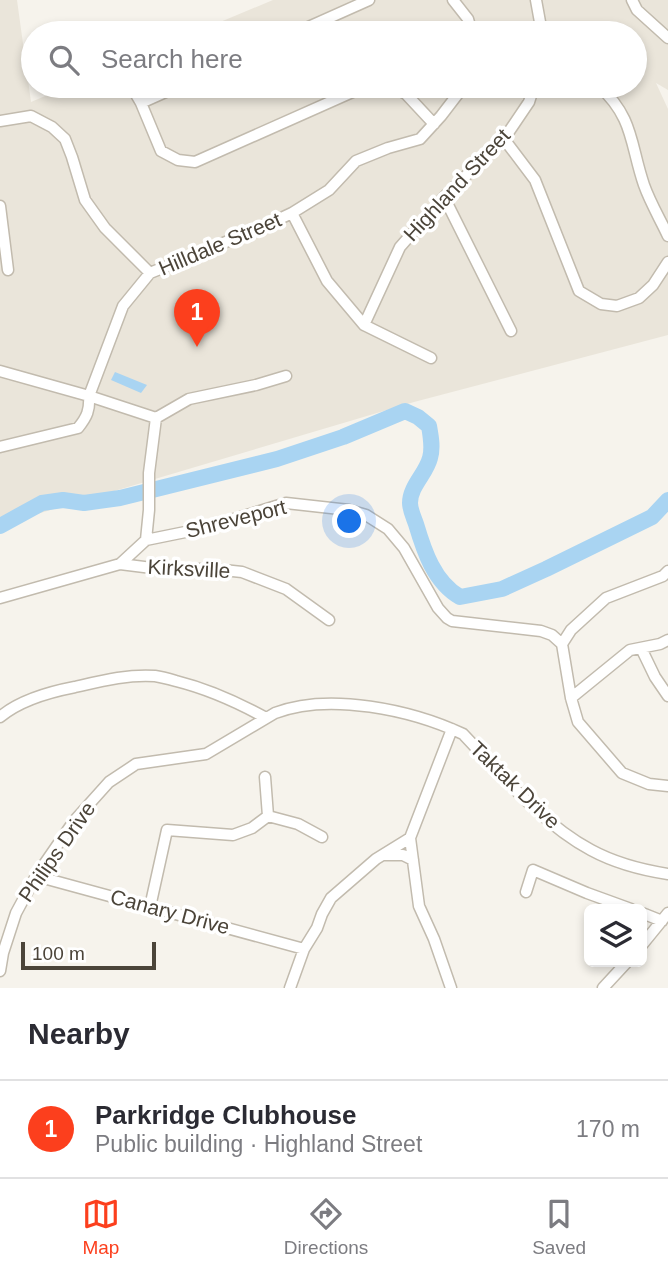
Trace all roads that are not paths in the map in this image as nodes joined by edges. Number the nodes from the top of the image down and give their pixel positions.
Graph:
1 (369, 0) edge
2 (453, 0) edge
3 (536, 0) edge
4 (632, 0) edge
5 (322, 21) edge
6 (469, 21) edge
7 (540, 21) edge
8 (668, 38) edge
9 (138, 98) edge
10 (152, 98) edge
11 (339, 98) edge
12 (410, 98) edge
13 (455, 98) edge
14 (530, 98) edge
15 (612, 98) edge
16 (141, 103) junction
17 (0, 121) edge
18 (434, 124) junction
19 (504, 139) junction
20 (444, 197) junction
21 (0, 206) edge
22 (292, 213) junction
23 (668, 236) edge
24 (668, 262) edge
25 (0, 265) edge
26 (150, 273) junction
27 (364, 325) junction
28 (511, 331) dead end
29 (431, 358) dead end
30 (0, 371) edge
31 (286, 376) dead end
32 (89, 396) junction
33 (156, 418) junction
34 (0, 447) edge
35 (146, 540) junction
36 (120, 564) junction
37 (668, 570) edge
38 (0, 598) edge
39 (329, 620) dead end
40 (668, 640) edge
41 (562, 644) junction
42 (641, 648) junction
43 (668, 696) edge
44 (571, 698) junction
45 (0, 718) edge
46 (266, 718) junction
47 (452, 729) junction
48 (265, 777) dead end
49 (668, 786) edge
50 (268, 816) junction
51 (322, 837) dead end
52 (410, 838) junction
53 (381, 856) junction
54 (413, 860) junction
55 (668, 874) edge
56 (36, 876) junction
57 (526, 892) dead end
58 (617, 904) edge
59 (150, 907) junction
60 (647, 914) edge
61 (665, 917) edge
62 (647, 939) edge
63 (303, 949) junction
64 (2, 952) edge
65 (622, 967) edge
66 (0, 971) edge
67 (290, 988) edge
68 (451, 988) edge
69 (603, 988) edge

1 - 5 street
2 - 6 street
3 - 7 street
4 - 8 street
9 - 16 street
10 - 16 street
11 - 16 street
12 - 18 street
13 - 18 street, Hilldale Street
14 - 19 street, Highland Street
15 - 23 street
17 - 26 street
18 - 22 street, Hilldale Street
19 - 20 street, Highland Street
19 - 24 street
20 - 27 street, Highland Street
20 - 28 street
21 - 25 street
22 - 26 street, Hilldale Street
22 - 27 street
26 - 32 street, Hilldale Street
27 - 29 street
30 - 32 street
31 - 33 street
32 - 33 street
32 - 34 street, Hilldale Street
33 - 35 street
35 - 36 street
35 - 41 street, Shreveport
36 - 38 street
36 - 39 street, Kirksville
37 - 41 street
40 - 42 street
41 - 44 street
42 - 43 street
42 - 44 street
44 - 49 street
45 - 46 street
46 - 47 street, Taktak Drive
46 - 56 street, Philips Drive
47 - 52 street
47 - 55 street, Taktak Drive
48 - 50 street
50 - 51 street
50 - 59 street
52 - 53 street
52 - 54 street
53 - 54 street
53 - 63 street
54 - 68 street
56 - 59 street, Canary Drive
56 - 64 street, Philips Drive
57 - 58 street
59 - 63 street, Canary Drive
60 - 61 street
61 - 62 street
63 - 67 street
64 - 66 street, Philips Drive
65 - 69 street

